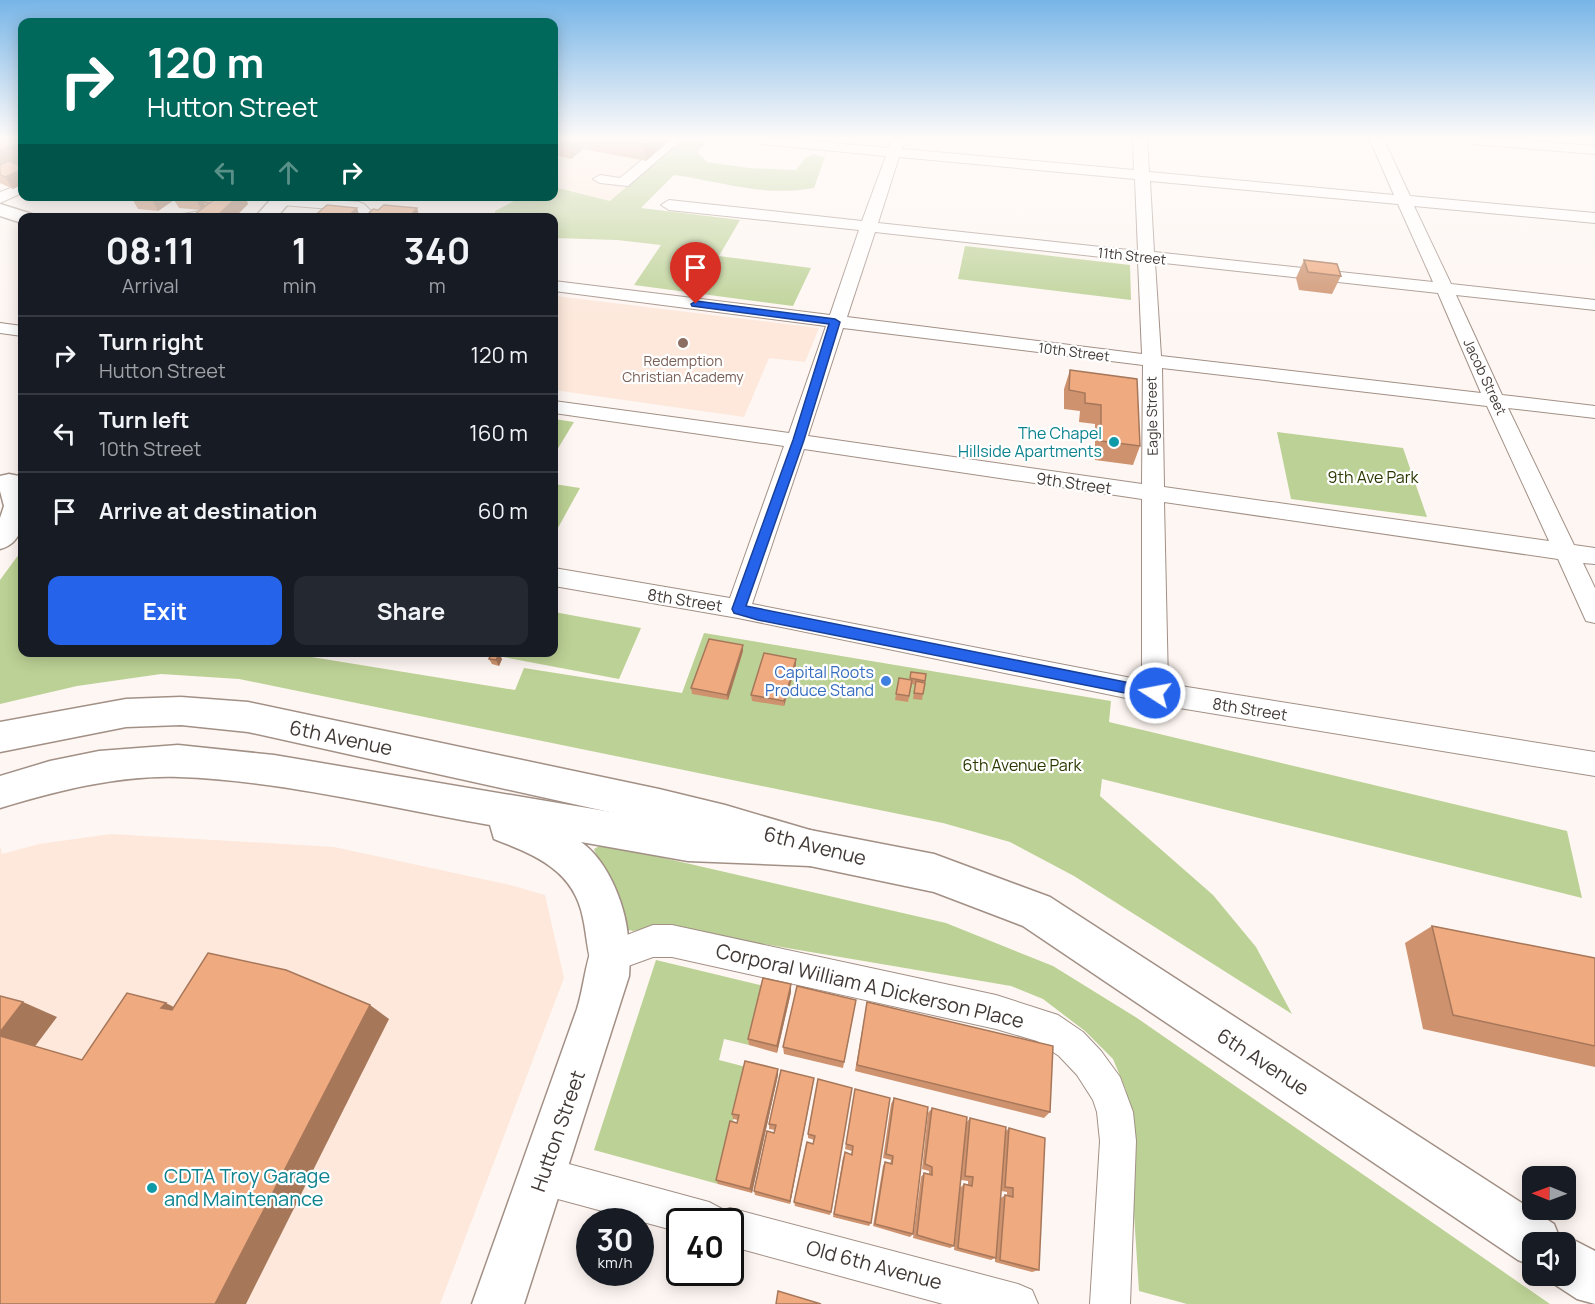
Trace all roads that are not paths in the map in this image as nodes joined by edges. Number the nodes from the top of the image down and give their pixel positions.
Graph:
1 (1405, 200) edge
2 (226, 201) edge
3 (281, 201) edge
4 (304, 201) edge
5 (878, 201) edge
6 (1144, 201) edge
7 (1414, 201) edge
8 (323, 204) junction
9 (669, 205) dead end
10 (207, 213) edge
11 (269, 213) edge
12 (315, 213) edge
13 (363, 213) edge
14 (1595, 218) edge
15 (869, 227) junction
16 (1147, 258) junction
17 (558, 287) edge
18 (1444, 287) junction
19 (1595, 305) edge
20 (835, 322) junction
21 (0, 328) edge
22 (18, 330) edge
23 (1152, 361) junction
24 (1494, 399) junction
25 (558, 408) edge
26 (1595, 412) edge
27 (799, 440) junction
28 (9, 483) edge
29 (1153, 495) junction
30 (18, 496) edge
31 (18, 514) edge
32 (0, 539) edge
33 (1567, 552) junction
34 (1595, 556) edge
35 (558, 578) edge
36 (738, 609) junction
37 (1595, 614) edge
38 (1155, 693) junction
39 (0, 737) edge
40 (1595, 764) edge
41 (385, 791) junction
42 (0, 792) edge
43 (810, 848) junction
44 (609, 957) junction
45 (543, 1176) junction
46 (666, 1209) edge
47 (744, 1231) edge
48 (1522, 1233) edge
49 (1576, 1269) edge
50 (1595, 1281) edge
51 (498, 1304) edge
52 (1018, 1304) edge
53 (1110, 1304) edge

1 - 18 street, Jacob Street
2 - 10 street
3 - 11 main road
4 - 8 street
5 - 15 street
6 - 16 street, Eagle Street
7 - 14 street
8 - 12 street
8 - 13 street
9 - 15 street, 11th Street
15 - 16 street, 11th Street
15 - 20 street
16 - 18 street, 11th Street
16 - 23 street, Eagle Street
17 - 20 street, 10th Street
18 - 19 street, 11th Street
18 - 24 street, Jacob Street
20 - 23 street, 10th Street
20 - 27 street
21 - 22 street
23 - 24 street, 10th Street
23 - 29 street, Eagle Street
24 - 26 street, 10th Street
24 - 33 street, Jacob Street
25 - 27 street, 9th Street
27 - 29 street, 9th Street
27 - 36 street
28 - 30 main road
29 - 33 street, 9th Street
29 - 38 street, Eagle Street
31 - 32 main road
33 - 34 street, 9th Street
33 - 37 street, Jacob Street
35 - 36 street, 8th Street
36 - 38 street, 8th Street
38 - 40 street, 8th Street
39 - 43 main road, 6th Avenue
41 - 42 main road
41 - 43 main road
41 - 44 main road, Hutton Street
43 - 48 main road, 6th Avenue
44 - 45 main road, Hutton Street
44 - 53 street, Corporal William A Dickerson Place
45 - 46 street
45 - 51 main road, Hutton Street
47 - 52 street, Old 6th Avenue
49 - 50 main road

